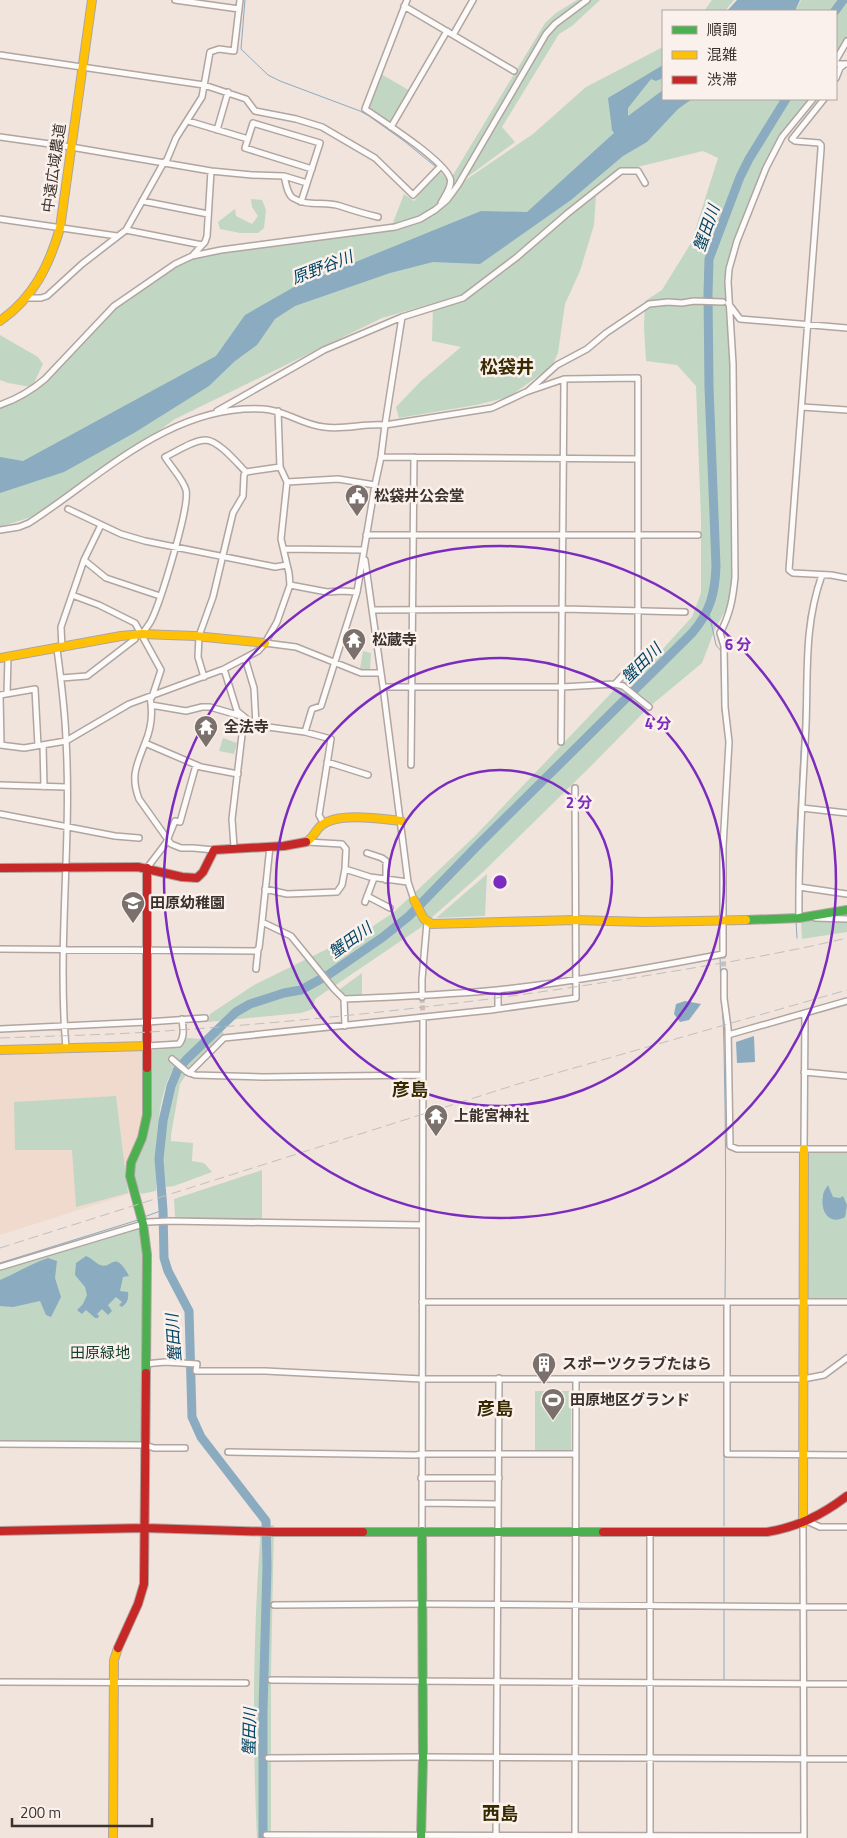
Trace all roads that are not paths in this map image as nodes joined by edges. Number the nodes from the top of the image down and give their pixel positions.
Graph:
1 (92, 0) edge
2 (175, 0) edge
3 (240, 0) edge
4 (406, 0) edge
5 (474, 0) edge
6 (587, 0) edge
7 (404, 6) junction
8 (239, 9) junction
9 (447, 32) junction
10 (453, 35) junction
11 (847, 41) edge
12 (0, 55) edge
13 (837, 58) edge
14 (846, 64) edge
15 (83, 67) junction
16 (514, 71) dead end
17 (837, 76) edge
18 (204, 84) junction
19 (228, 92) junction
20 (812, 100) edge
21 (823, 100) edge
22 (188, 120) junction
23 (391, 127) junction
24 (217, 130) junction
25 (0, 137) edge
26 (248, 140) junction
27 (71, 147) junction
28 (165, 162) junction
29 (440, 167) junction
30 (312, 170) junction
31 (211, 171) junction
32 (284, 176) junction
33 (307, 183) junction
34 (645, 183) dead end
35 (142, 201) junction
36 (301, 202) junction
37 (439, 206) junction
38 (208, 214) junction
39 (378, 218) dead end
40 (0, 219) edge
41 (60, 228) junction
42 (126, 230) junction
43 (117, 236) junction
44 (202, 245) junction
45 (192, 256) junction
46 (27, 298) junction
47 (724, 302) junction
48 (402, 317) junction
49 (0, 321) edge
50 (808, 325) junction
51 (847, 328) edge
52 (564, 379) junction
53 (526, 392) junction
54 (0, 405) edge
55 (802, 406) junction
56 (847, 410) edge
57 (278, 411) junction
58 (214, 412) junction
59 (385, 425) junction
60 (381, 457) junction
61 (414, 457) junction
62 (563, 459) junction
63 (637, 459) junction
64 (280, 467) junction
65 (246, 472) junction
66 (287, 482) junction
67 (375, 485) junction
68 (68, 510) dead end
69 (101, 525) junction
70 (0, 530) edge
71 (366, 534) junction
72 (563, 534) junction
73 (412, 535) junction
74 (638, 535) junction
75 (698, 535) dead end
76 (176, 547) junction
77 (284, 549) junction
78 (364, 550) junction
79 (224, 556) junction
80 (84, 560) junction
81 (287, 565) junction
82 (822, 575) junction
83 (847, 578) edge
84 (290, 586) junction
85 (357, 592) junction
86 (72, 595) junction
87 (160, 596) junction
88 (373, 610) junction
89 (412, 610) junction
90 (563, 610) junction
91 (639, 611) junction
92 (685, 612) dead end
93 (139, 635) junction
94 (199, 636) junction
95 (265, 643) junction
96 (59, 648) junction
97 (4, 658) edge
98 (245, 658) junction
99 (336, 662) junction
100 (224, 669) junction
101 (381, 673) junction
102 (204, 677) junction
103 (61, 678) junction
104 (616, 684) junction
105 (383, 687) junction
106 (412, 687) junction
107 (562, 687) junction
108 (7, 694) junction
109 (0, 695) edge
110 (151, 697) junction
111 (151, 705) junction
112 (649, 707) dead end
113 (243, 717) junction
114 (256, 725) junction
115 (305, 732) junction
116 (66, 741) junction
117 (561, 742) dead end
118 (145, 744) junction
119 (1, 745) edge
120 (40, 745) junction
121 (327, 762) junction
122 (196, 765) junction
123 (411, 765) dead end
124 (238, 774) junction
125 (368, 775) dead end
126 (0, 785) edge
127 (44, 787) junction
128 (66, 788) junction
129 (575, 788) dead end
130 (802, 808) junction
131 (847, 813) edge
132 (0, 814) edge
133 (401, 821) junction
134 (324, 824) junction
135 (66, 827) junction
136 (139, 838) dead end
137 (167, 839) junction
138 (307, 842) junction
139 (270, 846) junction
140 (234, 847) junction
141 (214, 850) junction
142 (367, 853) dead end
143 (0, 868) edge
144 (65, 868) junction
145 (147, 868) junction
146 (345, 869) junction
147 (374, 878) junction
148 (386, 880) junction
149 (408, 882) junction
150 (799, 887) junction
151 (265, 889) junction
152 (847, 894) edge
153 (367, 896) junction
154 (414, 900) joint
155 (365, 902) dead end
156 (390, 908) dead end
157 (847, 910) edge
158 (811, 916) junction
159 (799, 918) junction
160 (847, 919) edge
161 (425, 920) junction
162 (575, 920) junction
163 (724, 920) junction
164 (262, 922) junction
165 (64, 948) junction
166 (0, 949) edge
167 (147, 950) junction
168 (258, 950) junction
169 (256, 969) dead end
170 (724, 972) tunnel mouth
171 (575, 979) junction
172 (498, 990) junction
173 (422, 997) junction
174 (344, 999) junction
175 (847, 1001) edge
176 (498, 1010) junction
177 (805, 1013) junction
178 (205, 1018) dead end
179 (423, 1018) junction
180 (182, 1019) junction
181 (147, 1022) junction
182 (64, 1026) junction
183 (345, 1026) junction
184 (0, 1029) edge
185 (728, 1036) junction
186 (147, 1046) junction
187 (66, 1048) junction
188 (0, 1050) edge
189 (172, 1059) dead end
190 (188, 1072) junction
191 (804, 1072) junction
192 (423, 1075) junction
193 (847, 1076) edge
194 (804, 1149) junction
195 (847, 1149) edge
196 (145, 1223) junction
197 (422, 1225) junction
198 (0, 1267) edge
199 (422, 1302) junction
200 (726, 1302) junction
201 (804, 1302) junction
202 (847, 1302) edge
203 (847, 1358) edge
204 (146, 1364) junction
205 (499, 1378) junction
206 (725, 1378) junction
207 (422, 1379) junction
208 (576, 1379) junction
209 (803, 1379) junction
210 (0, 1444) edge
211 (145, 1445) junction
212 (185, 1448) dead end
213 (228, 1452) dead end
214 (421, 1454) junction
215 (499, 1454) junction
216 (574, 1454) junction
217 (803, 1455) junction
218 (847, 1455) edge
219 (421, 1478) junction
220 (499, 1478) junction
221 (847, 1496) edge
222 (422, 1503) junction
223 (498, 1504) junction
224 (806, 1523) junction
225 (847, 1527) edge
226 (144, 1528) junction
227 (0, 1531) edge
228 (422, 1531) junction
229 (498, 1531) junction
230 (576, 1531) junction
231 (650, 1531) junction
232 (422, 1604) junction
233 (274, 1605) dead end
234 (498, 1605) junction
235 (575, 1606) junction
236 (651, 1606) junction
237 (804, 1607) junction
238 (847, 1608) edge
239 (271, 1680) dead end
240 (0, 1682) edge
241 (113, 1682) junction
242 (423, 1682) junction
243 (574, 1682) junction
244 (651, 1682) junction
245 (246, 1683) dead end
246 (497, 1683) junction
247 (804, 1684) junction
248 (847, 1684) edge
249 (423, 1757) junction
250 (268, 1758) dead end
251 (497, 1758) junction
252 (575, 1758) junction
253 (651, 1759) junction
254 (803, 1759) junction
255 (847, 1759) edge
256 (266, 1835) dead end
257 (421, 1837) edge
258 (496, 1837) edge
259 (575, 1837) edge
260 (650, 1837) edge
261 (804, 1837) edge
262 (113, 1838) edge

1 - 15 street, 中遠広域農道
2 - 8 street
3 - 8 street
4 - 7 street
5 - 10 street
6 - 37 street
7 - 9 street
7 - 23 street
8 - 18 street
9 - 10 street
9 - 23 street
10 - 16 street
11 - 13 street
12 - 15 street
14 - 17 street
15 - 18 street
15 - 27 street, 中遠広域農道
18 - 19 street
18 - 22 street
19 - 24 street
19 - 29 street
20 - 47 street
21 - 50 street
22 - 24 street
22 - 28 street
23 - 29 street
24 - 26 street
25 - 27 street
26 - 30 street
26 - 30 street
27 - 28 street
27 - 41 street, 中遠広域農道
28 - 31 street
28 - 35 street
29 - 37 street
30 - 33 street
31 - 32 street
31 - 38 street
32 - 33 street
32 - 36 street
33 - 36 street
34 - 48 street
35 - 38 street
35 - 42 street
36 - 39 street
37 - 45 street
38 - 44 street
40 - 41 street
41 - 43 street
41 - 46 street, 中遠広域農道
42 - 43 street
42 - 44 street
43 - 46 street
44 - 45 street
45 - 54 street
46 - 49 street, 中遠広域農道
47 - 50 street
47 - 53 street
47 - 163 street
48 - 58 street
48 - 59 street
50 - 51 street
50 - 55 street
52 - 53 street
52 - 62 street
52 - 63 street
53 - 59 street
55 - 56 street
55 - 82 street
57 - 58 street
57 - 59 street
57 - 64 street
58 - 70 street
59 - 60 street
60 - 61 street
60 - 67 street
61 - 62 street
61 - 73 street
62 - 63 street
62 - 72 street
63 - 74 street
64 - 65 street
64 - 66 street
65 - 76 street
65 - 79 street
66 - 67 street
66 - 77 street
67 - 71 street
68 - 69 street
69 - 76 street
69 - 80 street
71 - 73 street
71 - 78 street
72 - 73 street
72 - 74 street
72 - 90 street
73 - 89 street
74 - 75 street
74 - 91 street
76 - 79 street
76 - 87 street
77 - 78 street
77 - 81 street
78 - 85 street
78 - 88 street
79 - 81 street
79 - 94 street
80 - 86 street
80 - 87 street
81 - 84 street
82 - 83 street
82 - 130 street
84 - 85 street
84 - 95 street
85 - 99 street
86 - 93 street
86 - 96 street
87 - 93 street
88 - 89 street
88 - 101 street
89 - 90 street
89 - 106 street
90 - 91 street
90 - 107 street
91 - 92 street
91 - 104 street
93 - 94 street
93 - 96 street
93 - 103 street
93 - 110 street
94 - 95 street
94 - 102 street
95 - 98 street
95 - 99 street
96 - 97 street
96 - 103 street
97 - 108 street
98 - 100 street
98 - 114 street
99 - 101 street
99 - 115 street
100 - 102 street
100 - 113 street
101 - 105 street
102 - 110 street
103 - 116 street
104 - 107 street
104 - 112 street
105 - 106 street
105 - 133 street
106 - 107 street
106 - 123 street
107 - 117 street
108 - 109 street
108 - 120 street
109 - 119 street
110 - 111 street
110 - 116 street
111 - 113 street
111 - 118 street
113 - 114 street
113 - 124 street
114 - 115 street
115 - 121 street
116 - 120 street
116 - 128 street
118 - 122 street
118 - 137 street
119 - 120 street
120 - 127 street
121 - 125 street
121 - 134 street
122 - 124 street
122 - 137 street
124 - 140 street
126 - 127 street
127 - 128 street
128 - 135 street
129 - 162 street
130 - 131 street
130 - 150 street
132 - 135 street
133 - 134 street
133 - 149 street
134 - 138 street
135 - 136 street
135 - 144 street
137 - 141 street
137 - 145 street
138 - 139 street
138 - 146 street
139 - 140 street
139 - 151 street
140 - 141 street
141 - 145 street
142 - 148 street
143 - 144 street
144 - 145 street
144 - 165 street
145 - 167 street
146 - 147 street
146 - 151 street
147 - 148 street
147 - 153 street
148 - 149 street
149 - 154 street
150 - 152 street
150 - 159 street
151 - 164 street
153 - 155 street
153 - 156 street
154 - 161 street
157 - 158 street
158 - 159 street
158 - 160 street
159 - 163 street
161 - 162 street
161 - 173 street
162 - 163 street
162 - 171 street
163 - 171 street
164 - 168 street
164 - 174 street
165 - 166 street
165 - 167 street
165 - 182 street
167 - 168 street
167 - 181 street
168 - 169 street
170 - 185 street
171 - 172 street
171 - 176 street
172 - 173 street
172 - 176 street
173 - 174 street
174 - 183 street
175 - 177 street
176 - 179 street
177 - 185 street
177 - 191 street
178 - 180 street
179 - 183 street
179 - 192 street
180 - 181 street
180 - 186 street
181 - 182 street
181 - 186 street
182 - 184 street
182 - 187 street
183 - 190 street
185 - 194 street
186 - 187 street
186 - 196 street
187 - 188 street
189 - 190 street
190 - 192 street
191 - 193 street
191 - 194 street
192 - 197 street
194 - 195 street
194 - 201 street
196 - 197 street
196 - 198 street
196 - 204 street
197 - 199 street
199 - 200 street
199 - 207 street
200 - 201 street
200 - 206 street
201 - 202 street
201 - 209 street
203 - 209 street
204 - 207 street
204 - 211 street
205 - 207 street
205 - 208 street
205 - 215 street
206 - 208 street
206 - 209 street
206 - 217 street
207 - 214 street
208 - 216 street
209 - 217 street
210 - 211 street
211 - 212 street
211 - 226 street
213 - 214 street
214 - 215 street
214 - 219 street
215 - 216 street
215 - 220 street
216 - 230 street
217 - 218 street
217 - 224 street
219 - 220 street
219 - 222 street
220 - 223 street
221 - 224 street
222 - 223 street
222 - 228 street
223 - 229 street
224 - 225 street
224 - 231 street
224 - 237 street
226 - 227 street
226 - 228 street
226 - 241 street
228 - 229 street
228 - 232 street
229 - 230 street
229 - 234 street
230 - 231 street
230 - 235 street
231 - 236 street
232 - 233 street
232 - 234 street
232 - 242 street
234 - 235 street
234 - 246 street
235 - 236 street
235 - 243 street
236 - 237 street
236 - 244 street
237 - 238 street
237 - 247 street
239 - 242 street
240 - 241 street
241 - 245 street
241 - 262 street
242 - 246 street
242 - 249 street
243 - 244 street
243 - 246 street
243 - 252 street
244 - 247 street
244 - 253 street
246 - 251 street
247 - 248 street
247 - 254 street
249 - 250 street
249 - 251 street
249 - 257 street
251 - 252 street
251 - 258 street
252 - 253 street
252 - 259 street
253 - 254 street
253 - 260 street
254 - 255 street
254 - 261 street
256 - 257 street
257 - 258 street
258 - 259 street
259 - 260 street
260 - 261 street

